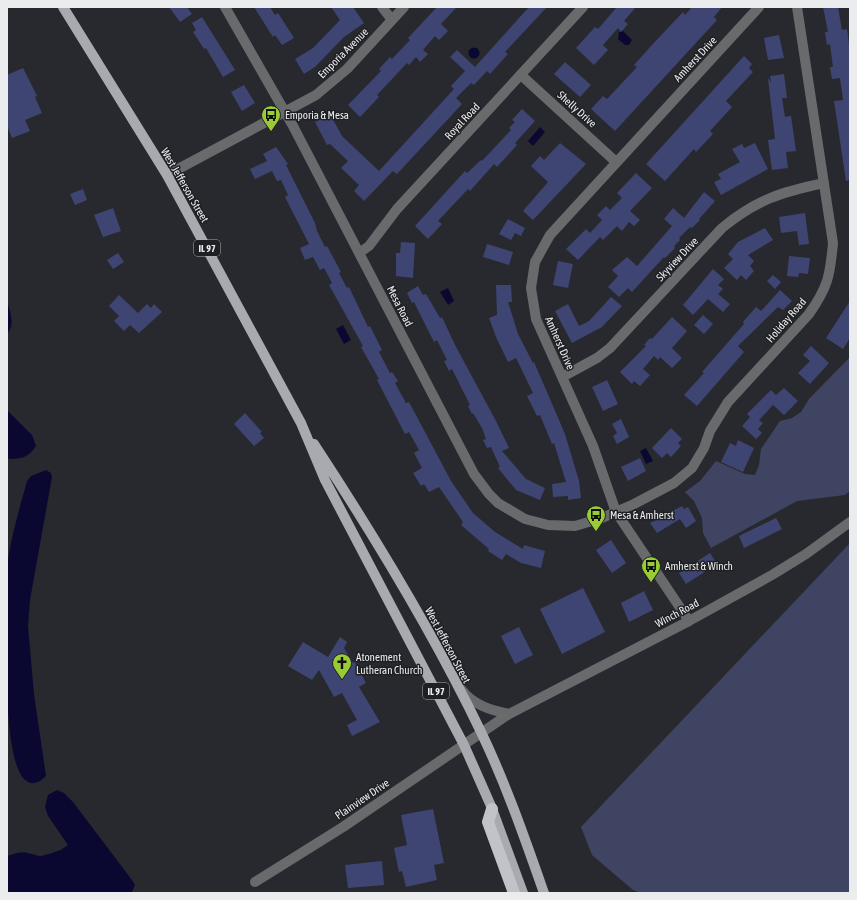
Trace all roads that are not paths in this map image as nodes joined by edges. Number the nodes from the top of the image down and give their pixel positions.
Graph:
1 (63, 7) edge
2 (225, 7) edge
3 (382, 7) edge
4 (404, 7) edge
5 (583, 7) edge
6 (759, 7) edge
7 (797, 7) edge
8 (392, 20) junction
9 (521, 75) junction
10 (286, 113) junction
11 (616, 162) junction
12 (167, 176) junction
13 (824, 183) junction
14 (359, 253) junction
15 (562, 377) junction
16 (301, 423) junction
17 (616, 512) junction
18 (850, 522) edge
19 (689, 621) junction
20 (455, 682) junction
21 (509, 714) junction
22 (481, 732) junction
23 (464, 745) junction
24 (492, 809) junction
25 (255, 882) dead end
26 (514, 893) edge
27 (522, 893) edge
28 (544, 893) edge

1 - 12 main road, West Jefferson Street / IL 97
2 - 10 street, Mesa Road
3 - 8 street
4 - 8 street, Emporia Avenue
5 - 9 street, Royal Road
6 - 11 street, Amherst Drive
7 - 13 street, Holiday Road
8 - 10 street, Emporia Avenue
9 - 11 street, Shelly Drive
9 - 14 street, Royal Road
10 - 12 street, Emporia Avenue
10 - 14 street, Mesa Road
11 - 15 street, Amherst Drive
12 - 16 main road, West Jefferson Street / IL 97
13 - 15 street, Skyview Drive
13 - 17 street, Holiday Road
14 - 17 street, Mesa Road
15 - 17 street, Amherst Drive
16 - 20 main road, West Jefferson Street / IL 97
16 - 23 main road, West Jefferson Street / IL 97
17 - 19 street, Amherst Drive
18 - 19 street, Winch Road
19 - 21 street, Winch Road
20 - 21 street
20 - 22 main road, West Jefferson Street / IL 97
21 - 22 street, Winch Road
22 - 23 street, Plainview Drive
22 - 28 main road, West Jefferson Street / IL 97
23 - 24 main road, West Jefferson Street / IL 97
23 - 25 street, Plainview Drive
24 - 26 highway
24 - 27 main road, West Jefferson Street / IL 97

